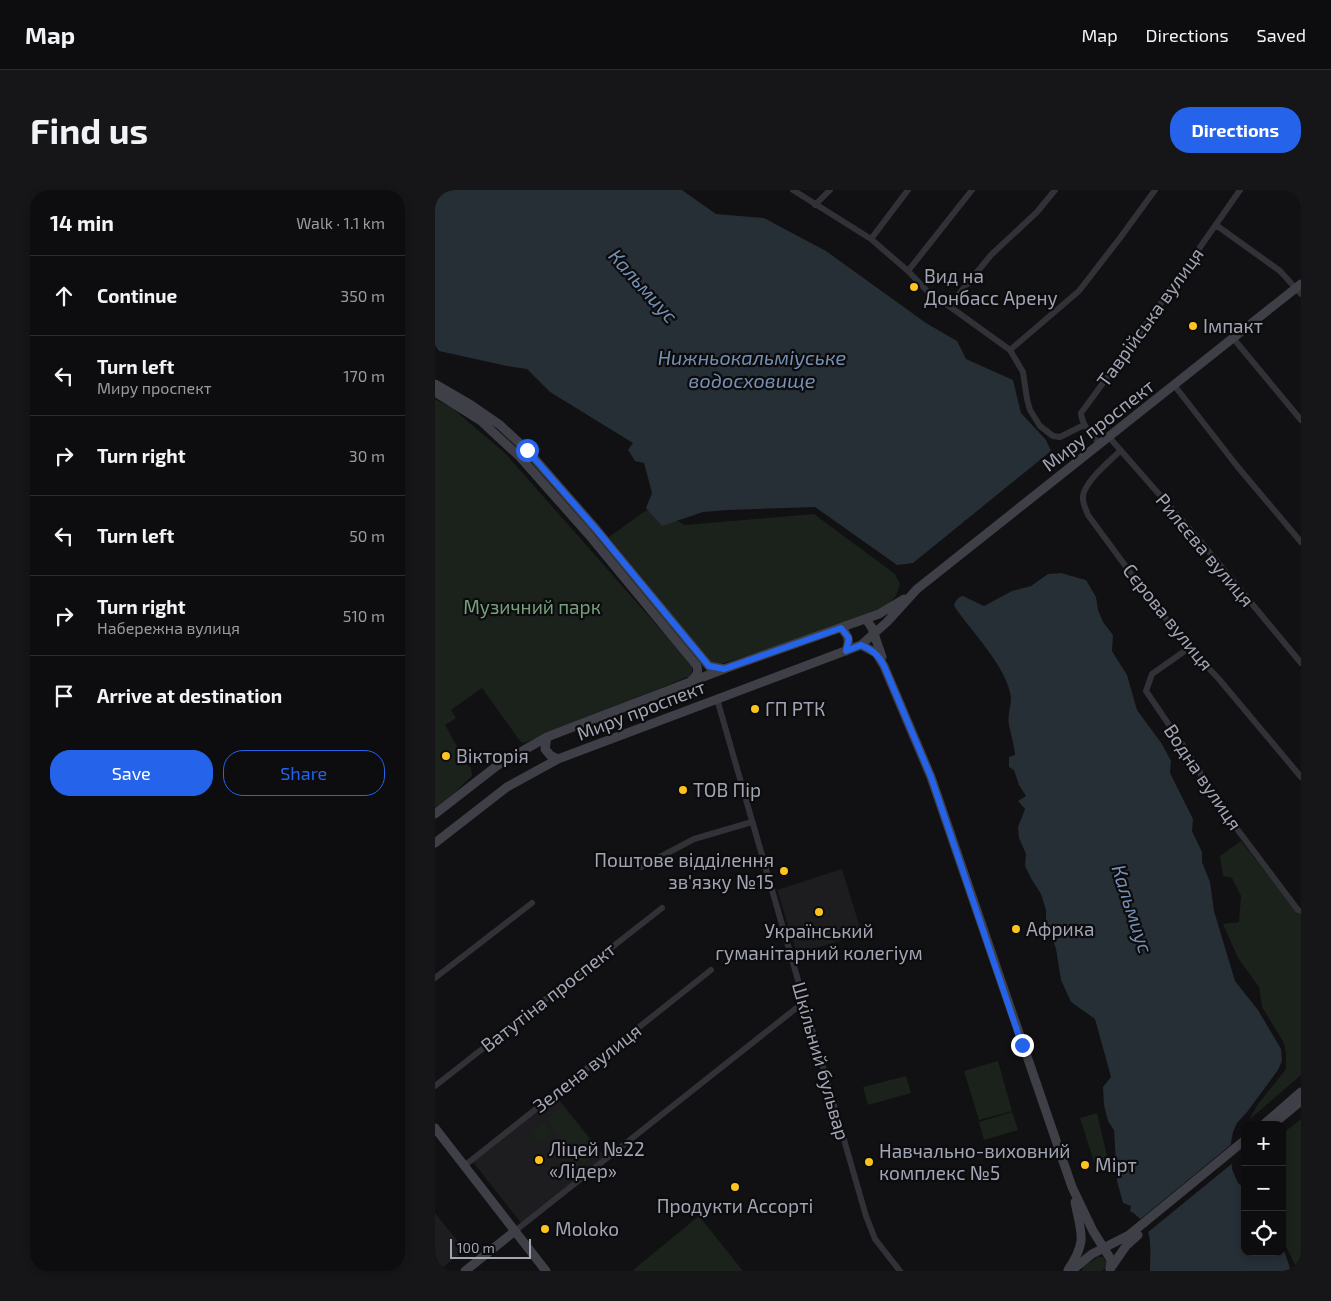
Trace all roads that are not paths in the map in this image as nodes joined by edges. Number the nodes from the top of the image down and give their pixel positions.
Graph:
1 (793, 190) edge
2 (830, 190) edge
3 (908, 190) edge
4 (972, 190) edge
5 (1055, 190) edge
6 (1155, 190) edge
7 (1240, 190) edge
8 (815, 205) junction
9 (1215, 225) junction
10 (871, 239) junction
11 (908, 271) junction
12 (1299, 289) edge
13 (949, 306) junction
14 (1233, 338) junction
15 (1010, 350) junction
16 (435, 384) edge
17 (1174, 385) junction
18 (435, 392) edge
19 (1301, 420) edge
20 (1084, 425) junction
21 (1109, 437) junction
22 (1100, 444) junction
23 (1120, 451) junction
24 (593, 532) junction
25 (1301, 542) edge
26 (916, 590) junction
27 (647, 598) junction
28 (866, 619) junction
29 (887, 622) junction
30 (841, 628) junction
31 (875, 634) junction
32 (861, 645) junction
33 (1189, 648) junction
34 (880, 649) junction
35 (846, 651) junction
36 (1301, 663) edge
37 (884, 666) junction
38 (724, 669) junction
39 (691, 681) junction
40 (717, 699) junction
41 (547, 737) junction
42 (558, 759) junction
43 (1301, 777) edge
44 (435, 814) edge
45 (752, 822) junction
46 (435, 843) edge
47 (641, 867) dead end
48 (532, 903) dead end
49 (662, 908) dead end
50 (1301, 911) edge
51 (711, 970) dead end
52 (435, 978) edge
53 (804, 1002) junction
54 (435, 1086) edge
55 (1301, 1092) edge
56 (1301, 1101) edge
57 (1268, 1121) edge
58 (1277, 1121) edge
59 (435, 1128) edge
60 (1241, 1143) edge
61 (1241, 1150) edge
62 (464, 1166) junction
63 (1072, 1187) junction
64 (515, 1231) junction
65 (1093, 1231) junction
66 (1130, 1238) junction
67 (1103, 1249) junction
68 (1075, 1269) edge
69 (1112, 1270) edge
70 (465, 1271) edge
71 (546, 1271) edge
72 (900, 1271) edge
73 (1067, 1271) edge

1 - 8 street
2 - 8 street
3 - 10 street
4 - 11 street
5 - 13 street
6 - 15 street
7 - 9 street, Таврійська вулиця
8 - 10 street
9 - 12 street
9 - 20 street, Таврійська вулиця
10 - 11 street
11 - 13 street
12 - 14 main road, Миру проспект
13 - 15 street
14 - 17 main road, Миру проспект
14 - 19 street
15 - 20 street
16 - 24 main road
17 - 21 main road, Миру проспект
17 - 25 street
18 - 24 main road
20 - 22 street
21 - 22 main road, Миру проспект
21 - 23 street, Рилєєва вулиця
22 - 26 main road, Миру проспект
23 - 33 street, Сєрова вулиця
23 - 36 street, Рилєєва вулиця
24 - 27 main road
26 - 28 main road, Миру проспект
26 - 29 main road, Миру проспект
27 - 38 main road
27 - 39 main road
28 - 30 main road, Миру проспект
28 - 31 main road
29 - 31 main road, Миру проспект
29 - 34 main road
30 - 35 main road
30 - 38 main road, Миру проспект
31 - 32 main road, Миру проспект
31 - 34 main road
32 - 35 main road, Миру проспект
32 - 37 main road
33 - 43 street, Сєрова вулиця
33 - 50 street, Водна вулиця
34 - 37 main road
35 - 40 main road, Миру проспект
37 - 63 main road
38 - 39 main road, Миру проспект
39 - 41 main road, Миру проспект
40 - 42 main road, Миру проспект
40 - 45 street, Шкільний бульвар
41 - 42 main road
41 - 44 main road, Миру проспект
42 - 46 main road, Миру проспект
45 - 47 street
45 - 53 street, Шкільний бульвар
48 - 52 street
49 - 54 street, Ватутіна проспект
51 - 62 street, Зелена вулиця
53 - 64 street
53 - 72 street, Шкільний бульвар
55 - 57 main road
56 - 58 main road
59 - 62 main road
60 - 66 main road
61 - 66 main road
62 - 64 main road
63 - 65 main road
63 - 73 main road
64 - 70 main road
64 - 71 main road
65 - 66 main road
65 - 67 main road
66 - 67 main road
66 - 69 main road
67 - 68 main road
67 - 69 main road

